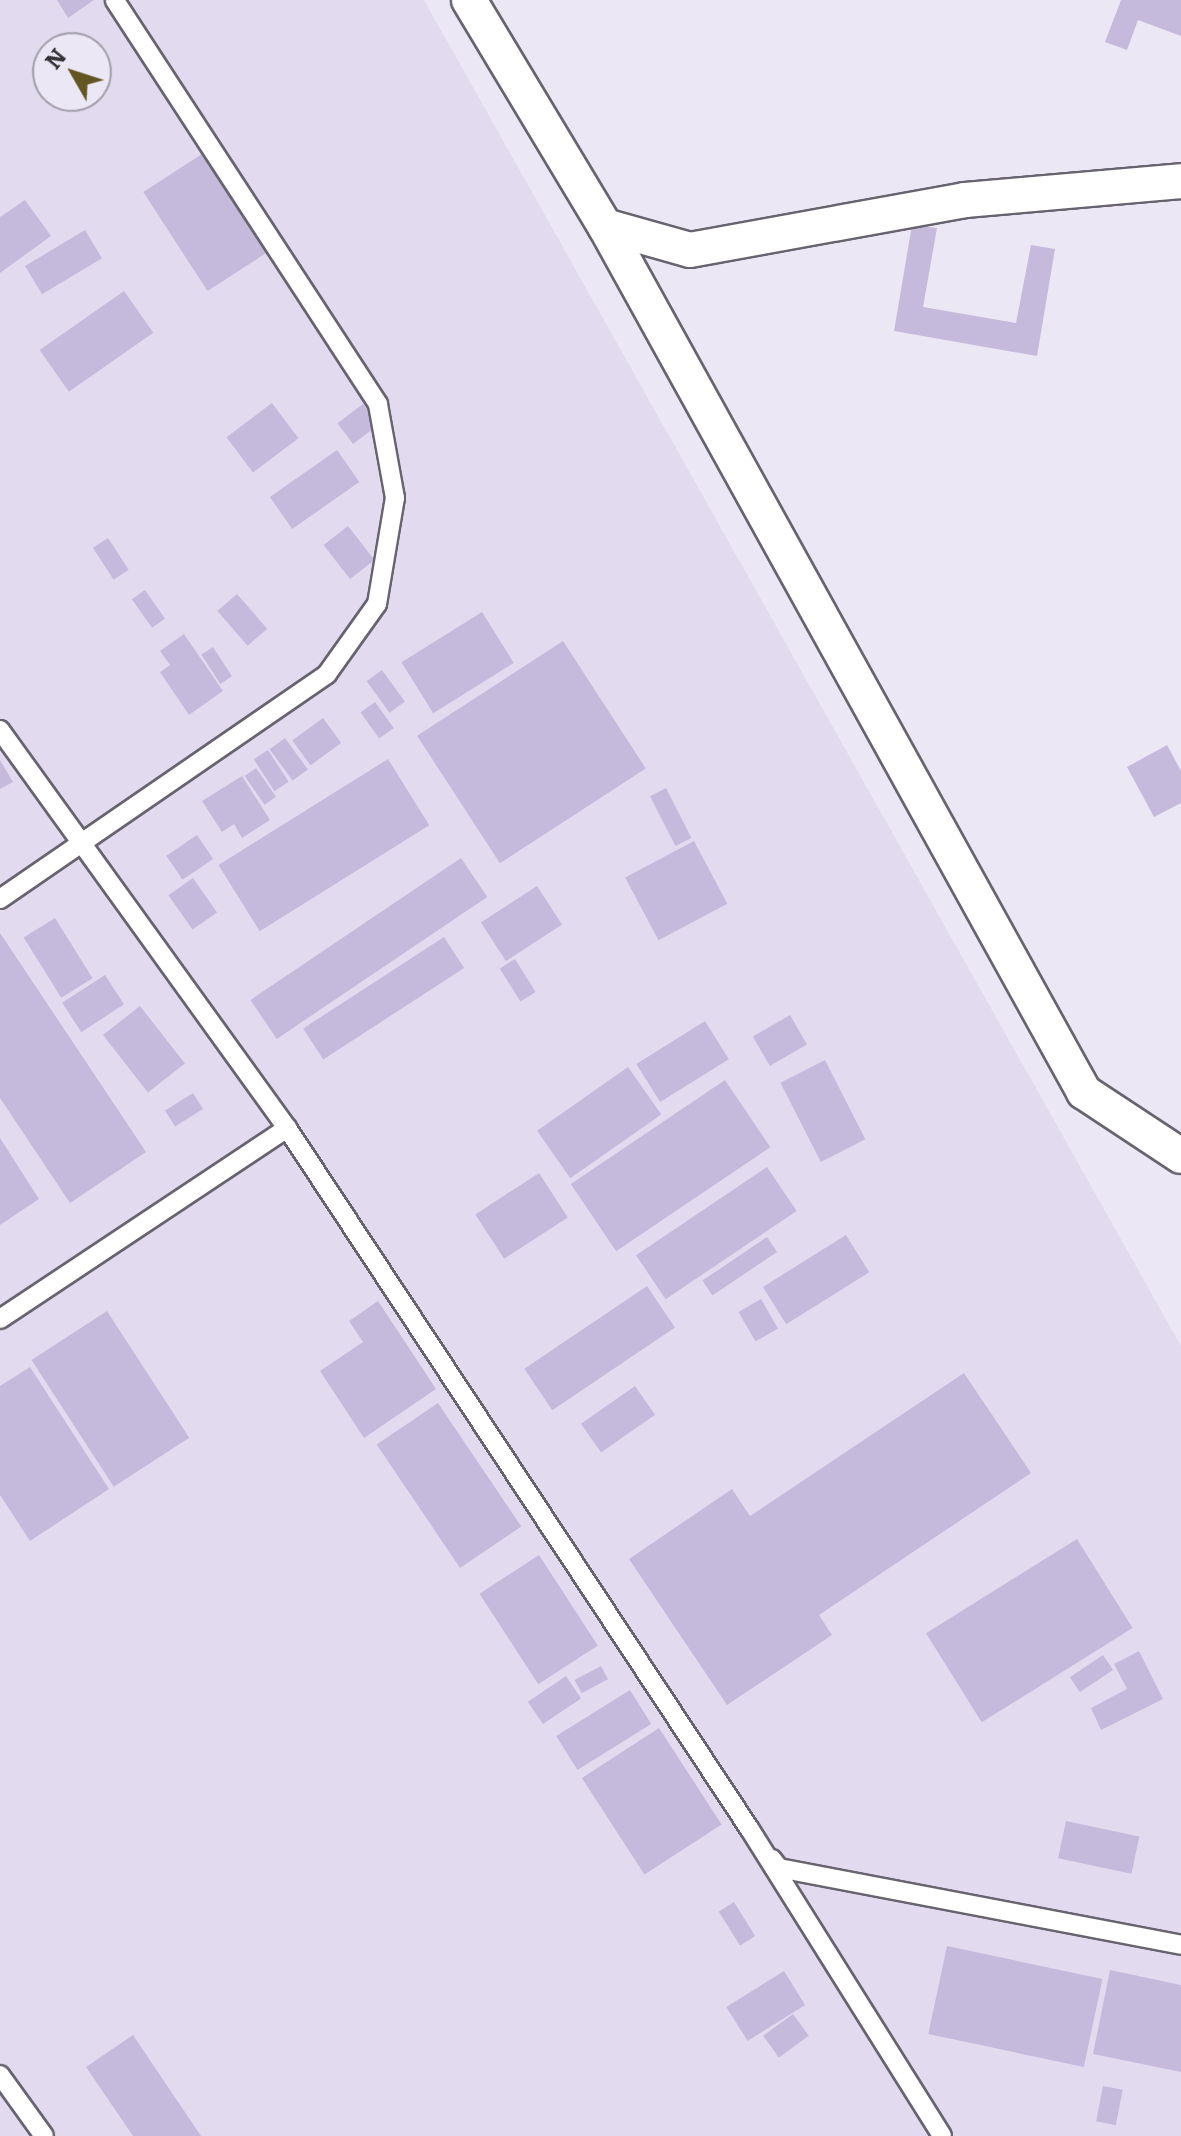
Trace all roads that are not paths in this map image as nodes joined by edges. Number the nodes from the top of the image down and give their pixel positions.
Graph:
1 (115, 0) edge
2 (469, 0) edge
3 (1181, 181) edge
4 (605, 226) junction
5 (0, 730) edge
6 (80, 845) junction
7 (0, 899) edge
8 (287, 1128) junction
9 (1181, 1156) edge
10 (0, 1319) edge
11 (749, 1828) junction
12 (1181, 1945) edge
13 (0, 2075) edge
14 (44, 2136) edge
15 (942, 2136) edge

1 - 6 lane
2 - 4 street
3 - 4 street
4 - 9 street
5 - 6 lane
6 - 7 lane
6 - 8 lane
8 - 10 lane
8 - 11 lane
11 - 12 lane
11 - 15 lane
13 - 14 lane

